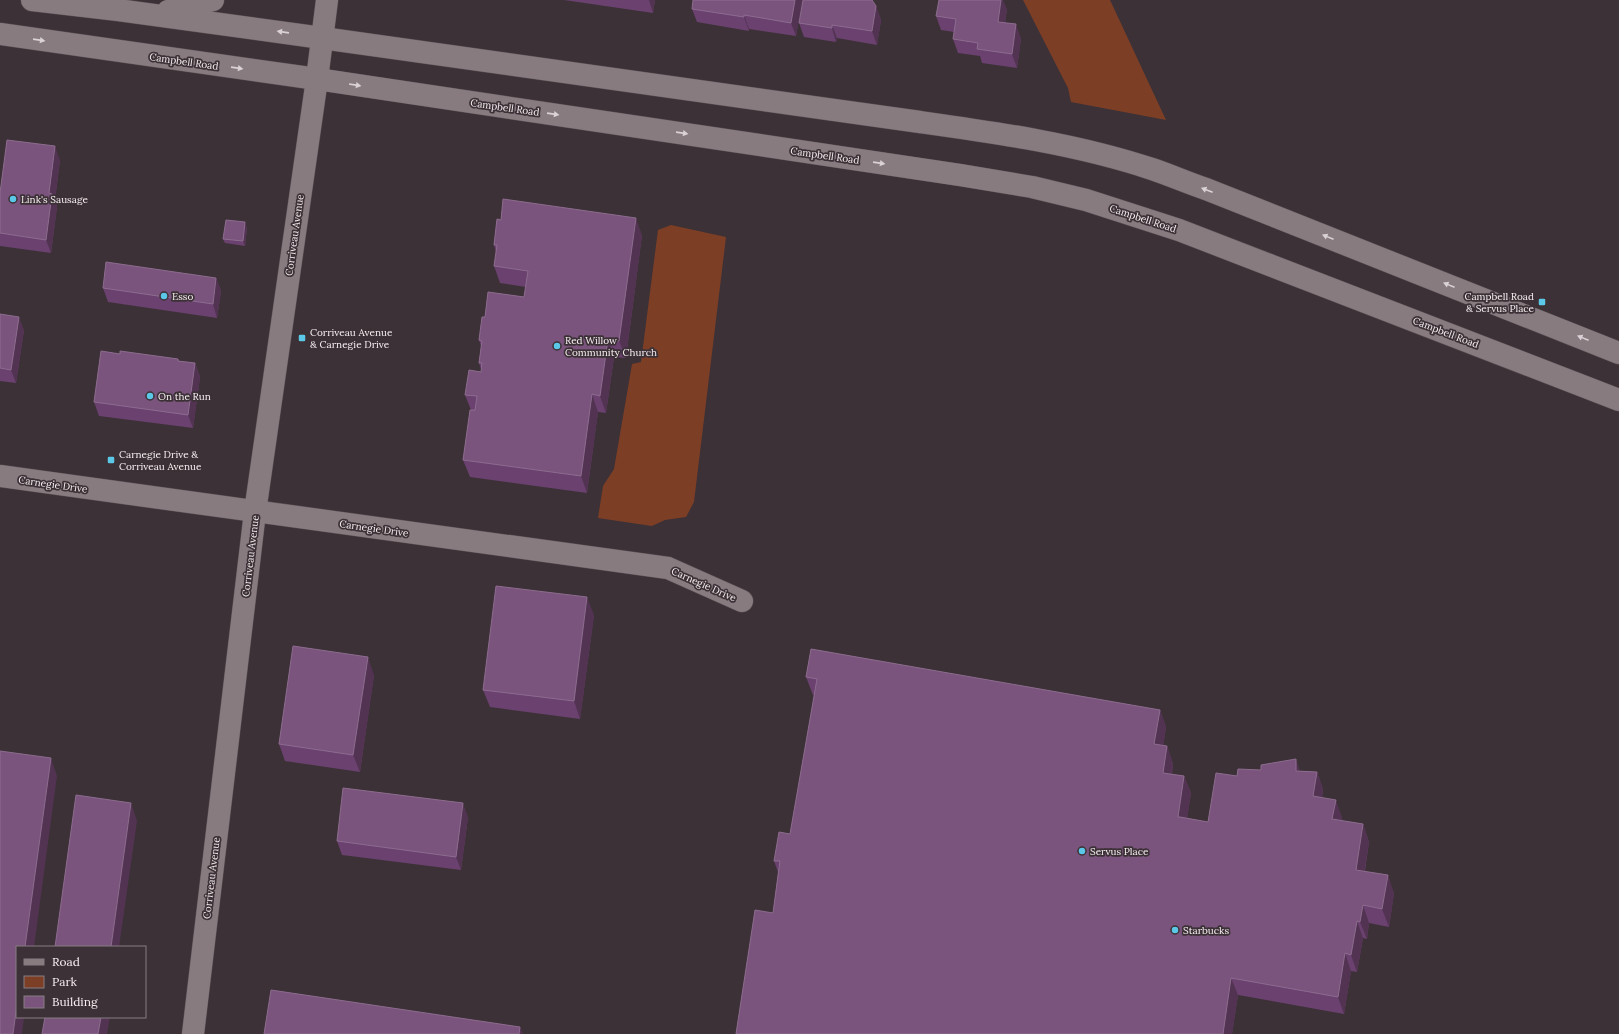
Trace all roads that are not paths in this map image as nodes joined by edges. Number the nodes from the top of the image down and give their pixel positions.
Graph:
1 (32, 0) edge
2 (213, 0) edge
3 (327, 0) edge
4 (118, 10) junction
5 (0, 34) edge
6 (322, 38) junction
7 (317, 79) junction
8 (1619, 353) edge
9 (1619, 400) edge
10 (0, 476) edge
11 (255, 512) junction
12 (742, 601) dead end
13 (193, 1034) edge

1 - 4 street
2 - 4 street
3 - 6 street, Corriveau Avenue
6 -> 4 street
5 -> 7 street, Campbell Road
6 - 7 street, Corriveau Avenue
8 -> 6 street
7 -> 9 street, Campbell Road
7 - 11 street, Corriveau Avenue
10 - 11 street, Carnegie Drive
11 - 12 street, Carnegie Drive
11 - 13 street, Corriveau Avenue

